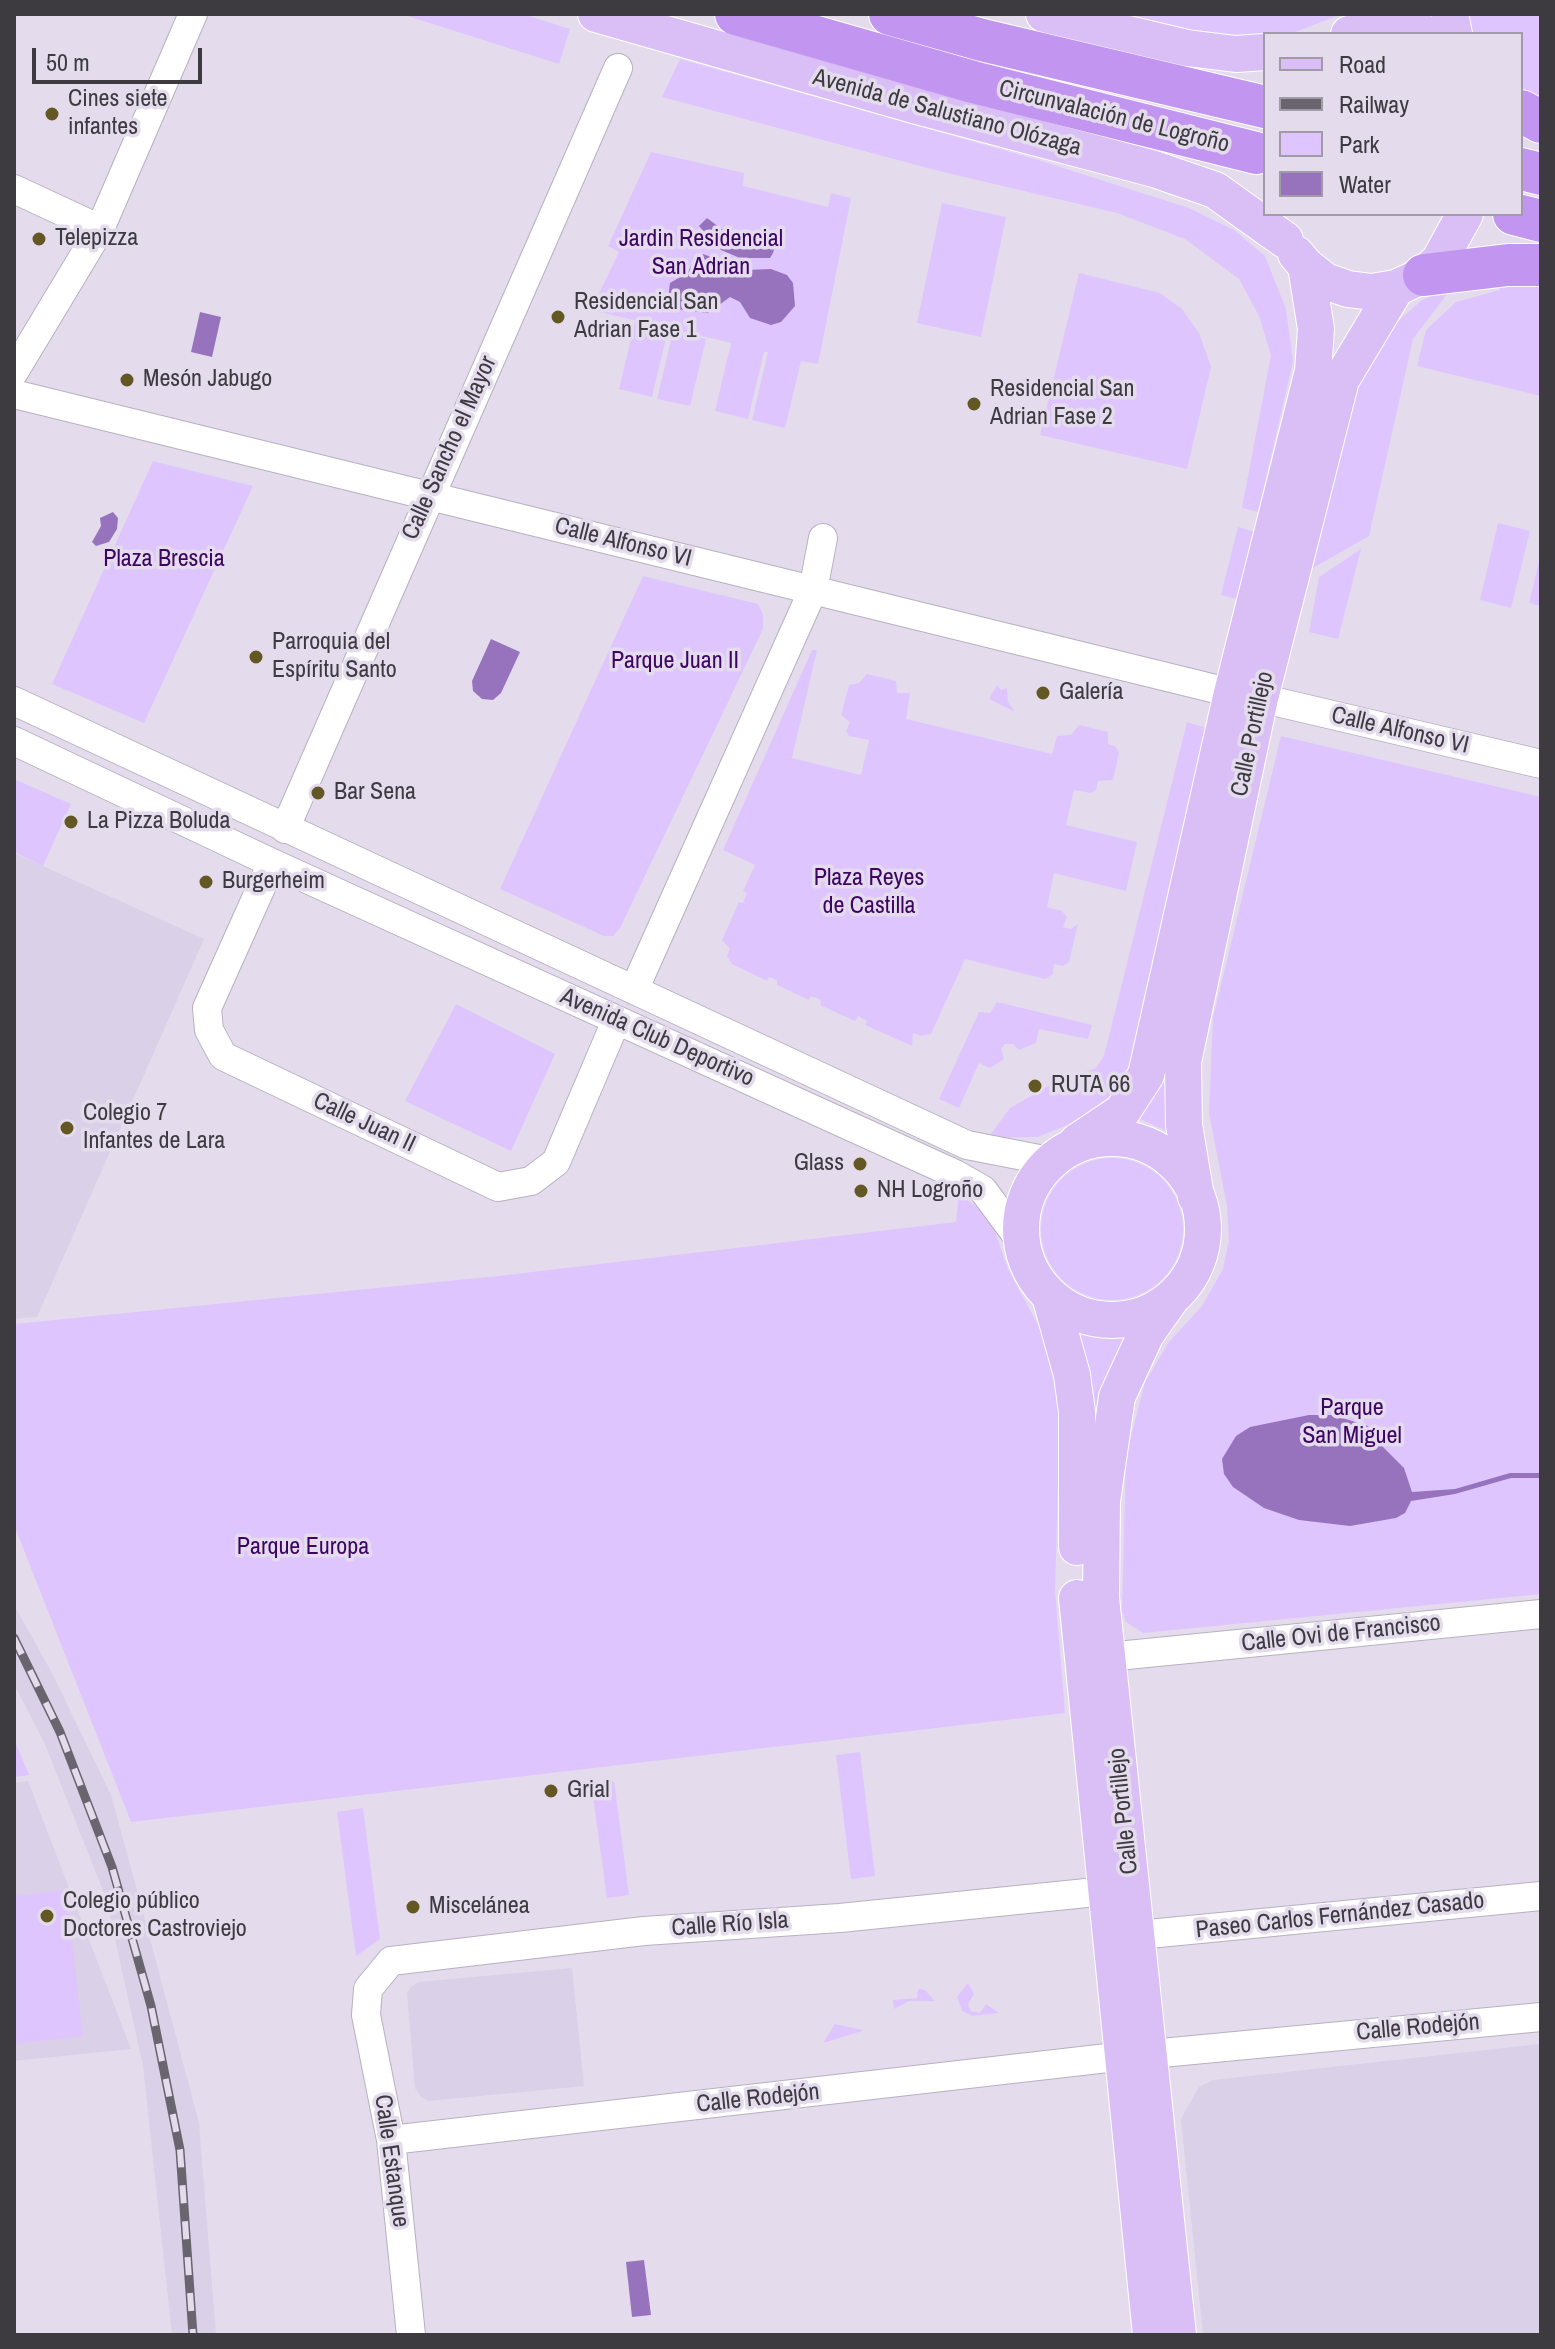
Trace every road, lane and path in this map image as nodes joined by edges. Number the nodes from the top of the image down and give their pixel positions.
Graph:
1 (193, 14) edge
2 (596, 14) edge
3 (736, 14) edge
4 (890, 14) edge
5 (1044, 14) edge
6 (1359, 26) edge
7 (1422, 32) edge
8 (1263, 52) edge
9 (618, 68) dead end
10 (1263, 107) edge
11 (1523, 112) edge
12 (1541, 122) edge
13 (1256, 153) dead end
14 (14, 189) edge
15 (1464, 216) edge
16 (100, 229) junction
17 (1290, 240) edge
18 (1541, 265) edge
19 (1420, 275) junction
20 (14, 372) edge
21 (14, 394) edge
22 (428, 496) junction
23 (823, 538) dead end
24 (813, 590) junction
25 (1246, 695) junction
26 (14, 701) edge
27 (14, 741) edge
28 (1541, 764) edge
29 (285, 829) junction
30 (345, 857) junction
31 (272, 863) junction
32 (634, 990) junction
33 (616, 1021) junction
34 (1063, 1152) junction
35 (1196, 1197) junction
36 (1020, 1240) junction
37 (1050, 1296) junction
38 (1170, 1300) junction
39 (1541, 1614) edge
40 (1124, 1656) junction
41 (1106, 1891) junction
42 (1541, 1896) edge
43 (1138, 1935) junction
44 (368, 1989) joint
45 (1541, 2017) edge
46 (1138, 2055) junction
47 (391, 2140) junction
48 (411, 2335) edge
49 (1151, 2335) edge
50 (1178, 2335) edge

1 - 16 street
2 - 17 main road, Avenida de Salustiano Olózaga
3 - 13 highway, Circunvalación de Logroño
4 - 10 highway, Circunvalación de Logroño
5 - 8 main road
6 - 7 main road
9 - 22 street, Calle Sancho el Mayor
11 - 12 highway
14 - 16 street
15 - 19 main road, Calle Portillejo
16 - 20 street
17 - 19 main road, Avenida de Salustiano Olózaga
17 - 25 main road, Calle Portillejo
18 - 19 highway
19 - 25 main road, Calle Portillejo
21 - 22 street, Calle Alfonso VI
22 - 24 street, Calle Alfonso VI
22 - 29 street, Calle Sancho el Mayor
23 - 24 street
24 - 25 street, Calle Alfonso VI
24 - 32 street
25 - 28 street, Calle Alfonso VI
25 - 34 main road, Calle Portillejo
25 - 35 main road, Calle Portillejo
26 - 29 street, Avenida Club Deportivo
27 - 31 street, Avenida Club Deportivo
29 - 30 street, Avenida Club Deportivo
30 - 31 street, Avenida Club Deportivo
30 - 32 street, Avenida Club Deportivo
31 - 33 street, Avenida Club Deportivo
31 - 33 street, Calle Juan II
32 - 34 street, Avenida Club Deportivo
33 - 36 street, Avenida Club Deportivo
34 - 35 main road
34 - 36 main road
35 - 38 main road
36 - 37 main road
37 - 38 main road
37 - 41 main road, Calle Portillejo
38 - 40 main road, Calle Portillejo
39 - 40 street, Calle Ovi de Francisco
40 - 43 main road, Calle Portillejo
41 - 44 street, Calle Río Isla
41 - 46 main road, Calle Portillejo
42 - 43 street, Paseo Carlos Fernández Casado
43 - 46 main road, Calle Portillejo
44 - 47 street, Calle Estanque
45 - 46 street, Calle Rodejón
46 - 47 street, Calle Rodejón
46 - 49 main road, Calle Portillejo
46 - 50 main road, Calle Portillejo
47 - 48 street, Calle Estanque

